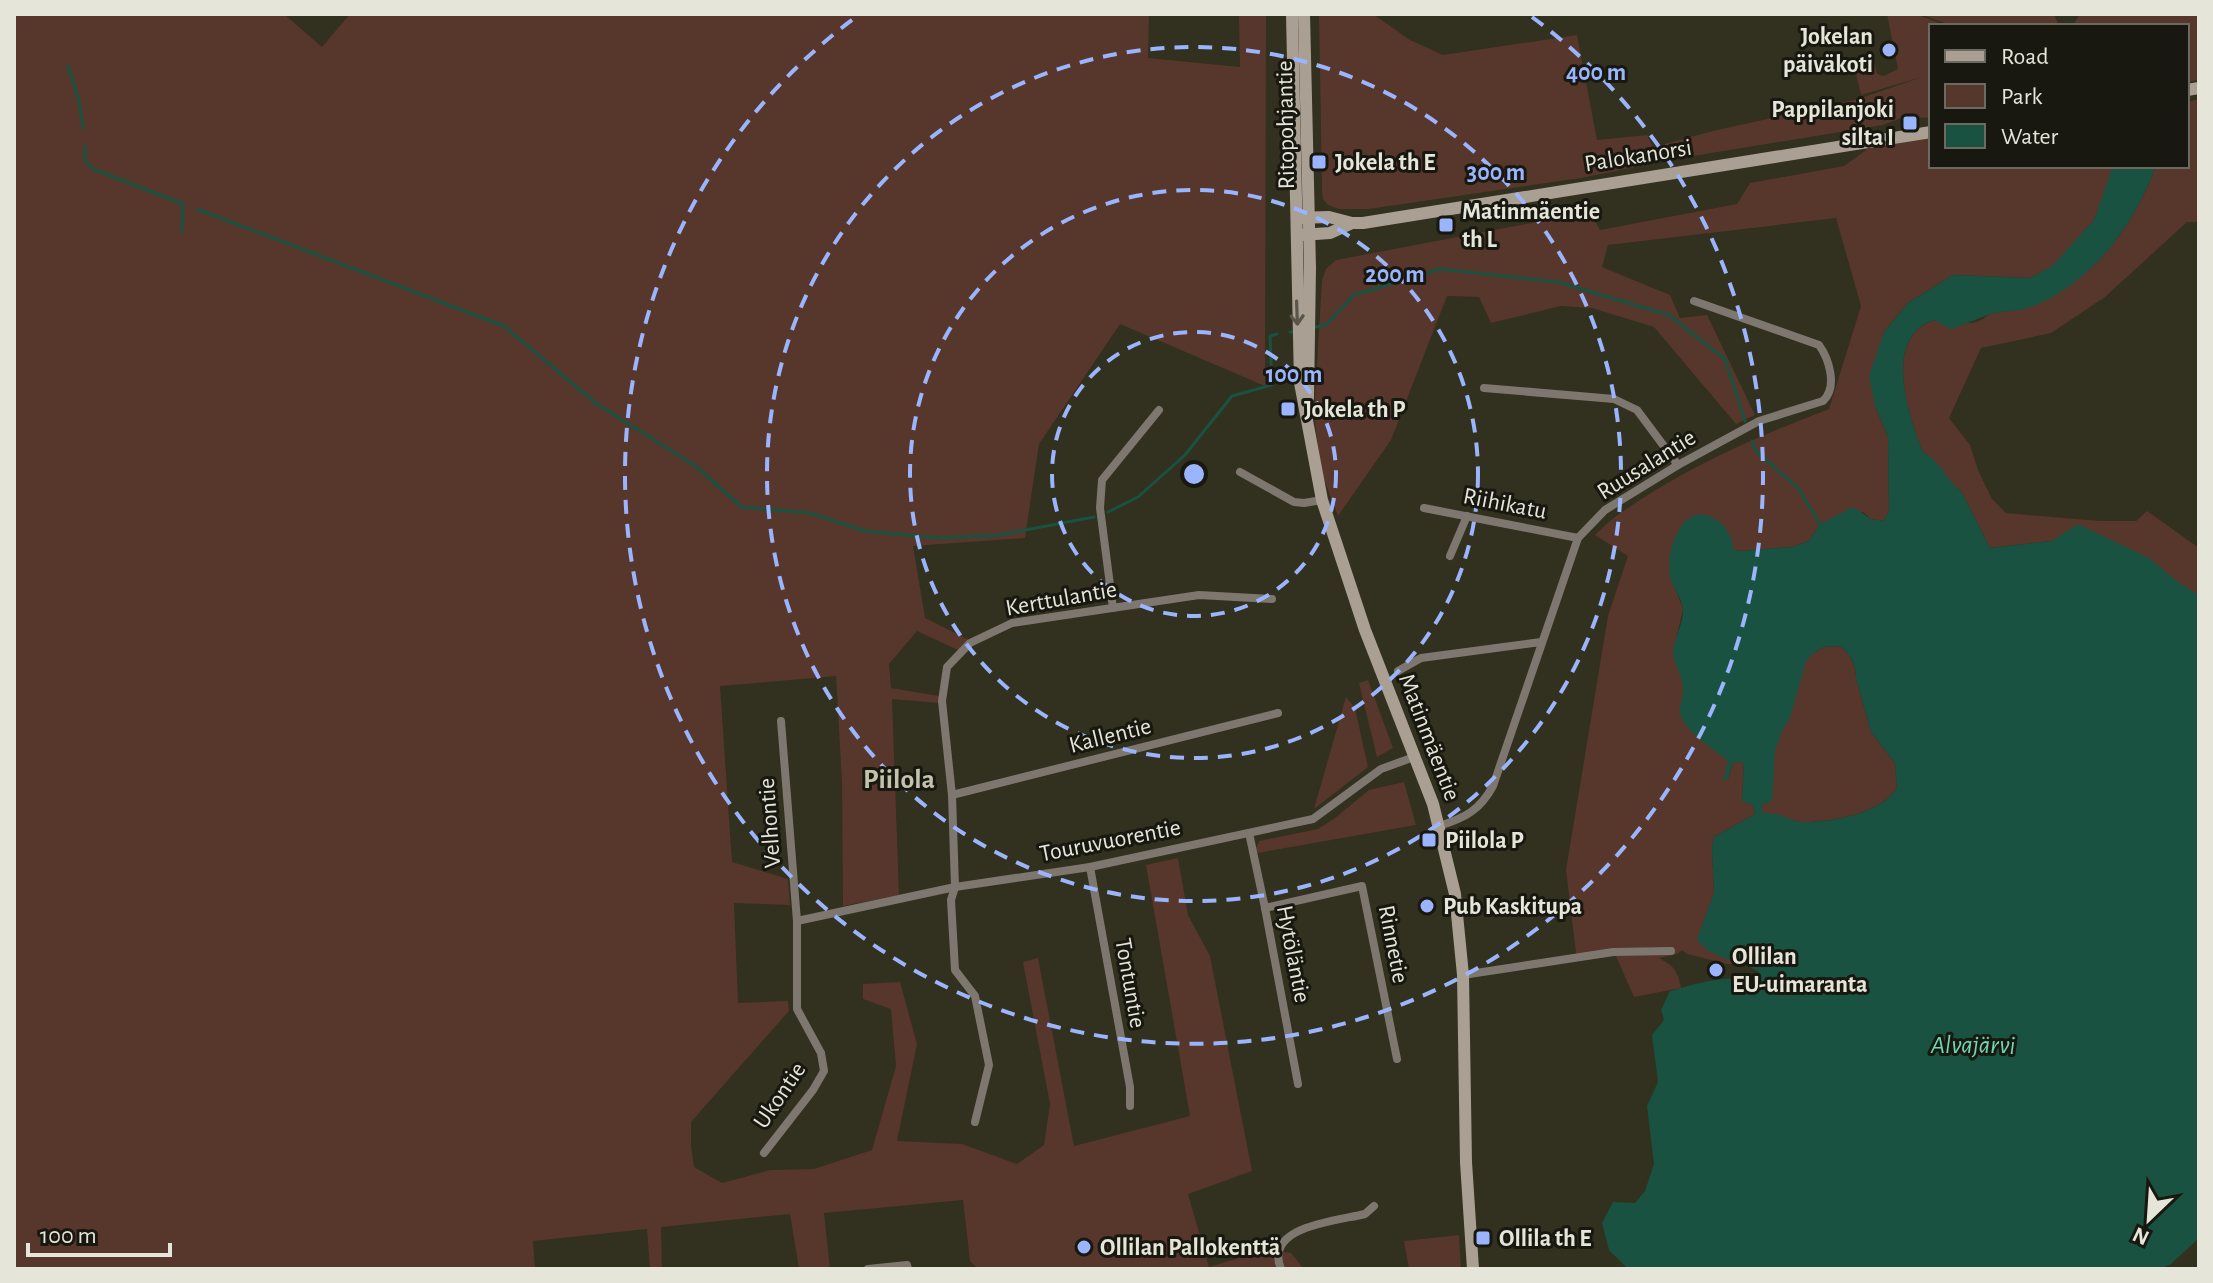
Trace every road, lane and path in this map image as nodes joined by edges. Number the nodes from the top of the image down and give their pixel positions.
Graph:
1 (1292, 14) edge
2 (1304, 14) edge
3 (1929, 132) edge
4 (1303, 218) junction
5 (1352, 223) junction
6 (1303, 235) junction
7 (1694, 301) dead end
8 (1484, 388) dead end
9 (1159, 410) dead end
10 (1678, 465) junction
11 (1240, 472) dead end
12 (1322, 500) junction
13 (1424, 508) dead end
14 (1467, 516) junction
15 (1578, 538) junction
16 (1450, 556) dead end
17 (1272, 599) dead end
18 (1113, 608) junction
19 (1541, 642) junction
20 (1398, 671) dead end
21 (1278, 713) dead end
22 (781, 721) dead end
23 (1414, 757) junction
24 (952, 795) junction
25 (1439, 826) junction
26 (1249, 833) junction
27 (1090, 867) junction
28 (955, 887) junction
29 (1265, 908) junction
30 (797, 921) junction
31 (1671, 951) dead end
32 (1463, 975) junction
33 (1397, 1059) dead end
34 (1298, 1084) dead end
35 (1130, 1106) dead end
36 (975, 1122) dead end
37 (764, 1153) dead end
38 (1374, 1206) dead end
39 (868, 1269) edge
40 (908, 1269) edge
41 (1281, 1269) edge
42 (1473, 1269) edge

1 - 4 main road, Ritopohjantie
2 - 4 main road, Ritopohjantie
3 - 5 main road, Palokanorsi
4 - 5 main road, Palokanorsi
4 - 6 main road, Ritopohjantie
5 - 6 main road, Palokanorsi
6 - 12 main road, Matinmäentie
7 - 10 street, Ruusalantie
8 - 10 street
9 - 18 street
10 - 15 street, Ruusalantie
11 - 12 street
12 - 23 main road, Matinmäentie
13 - 14 street, Riihikatu
14 - 15 street, Riihikatu
14 - 16 street
15 - 19 street, Ruusalantie
17 - 18 street, Kerttulantie
18 - 24 street, Kerttulantie
19 - 20 street
19 - 25 street, Ruusalantie
21 - 24 street, Kallentie
22 - 30 street, Velhontie
23 - 25 main road, Matinmäentie
23 - 26 street, Touruvuorentie
24 - 28 street, Kerttulantie
25 - 32 main road, Matinmäentie
26 - 27 street, Touruvuorentie
26 - 29 street, Hytöläntie
27 - 28 street, Touruvuorentie
27 - 35 street, Tontuntie
28 - 30 street, Touruvuorentie
28 - 36 street, Kerttulantie
29 - 33 street, Rinnetie
29 - 34 street, Hytöläntie
30 - 37 street, Ukontie
31 - 32 street
32 - 42 main road, Matinmäentie
38 - 41 street
39 - 40 street

